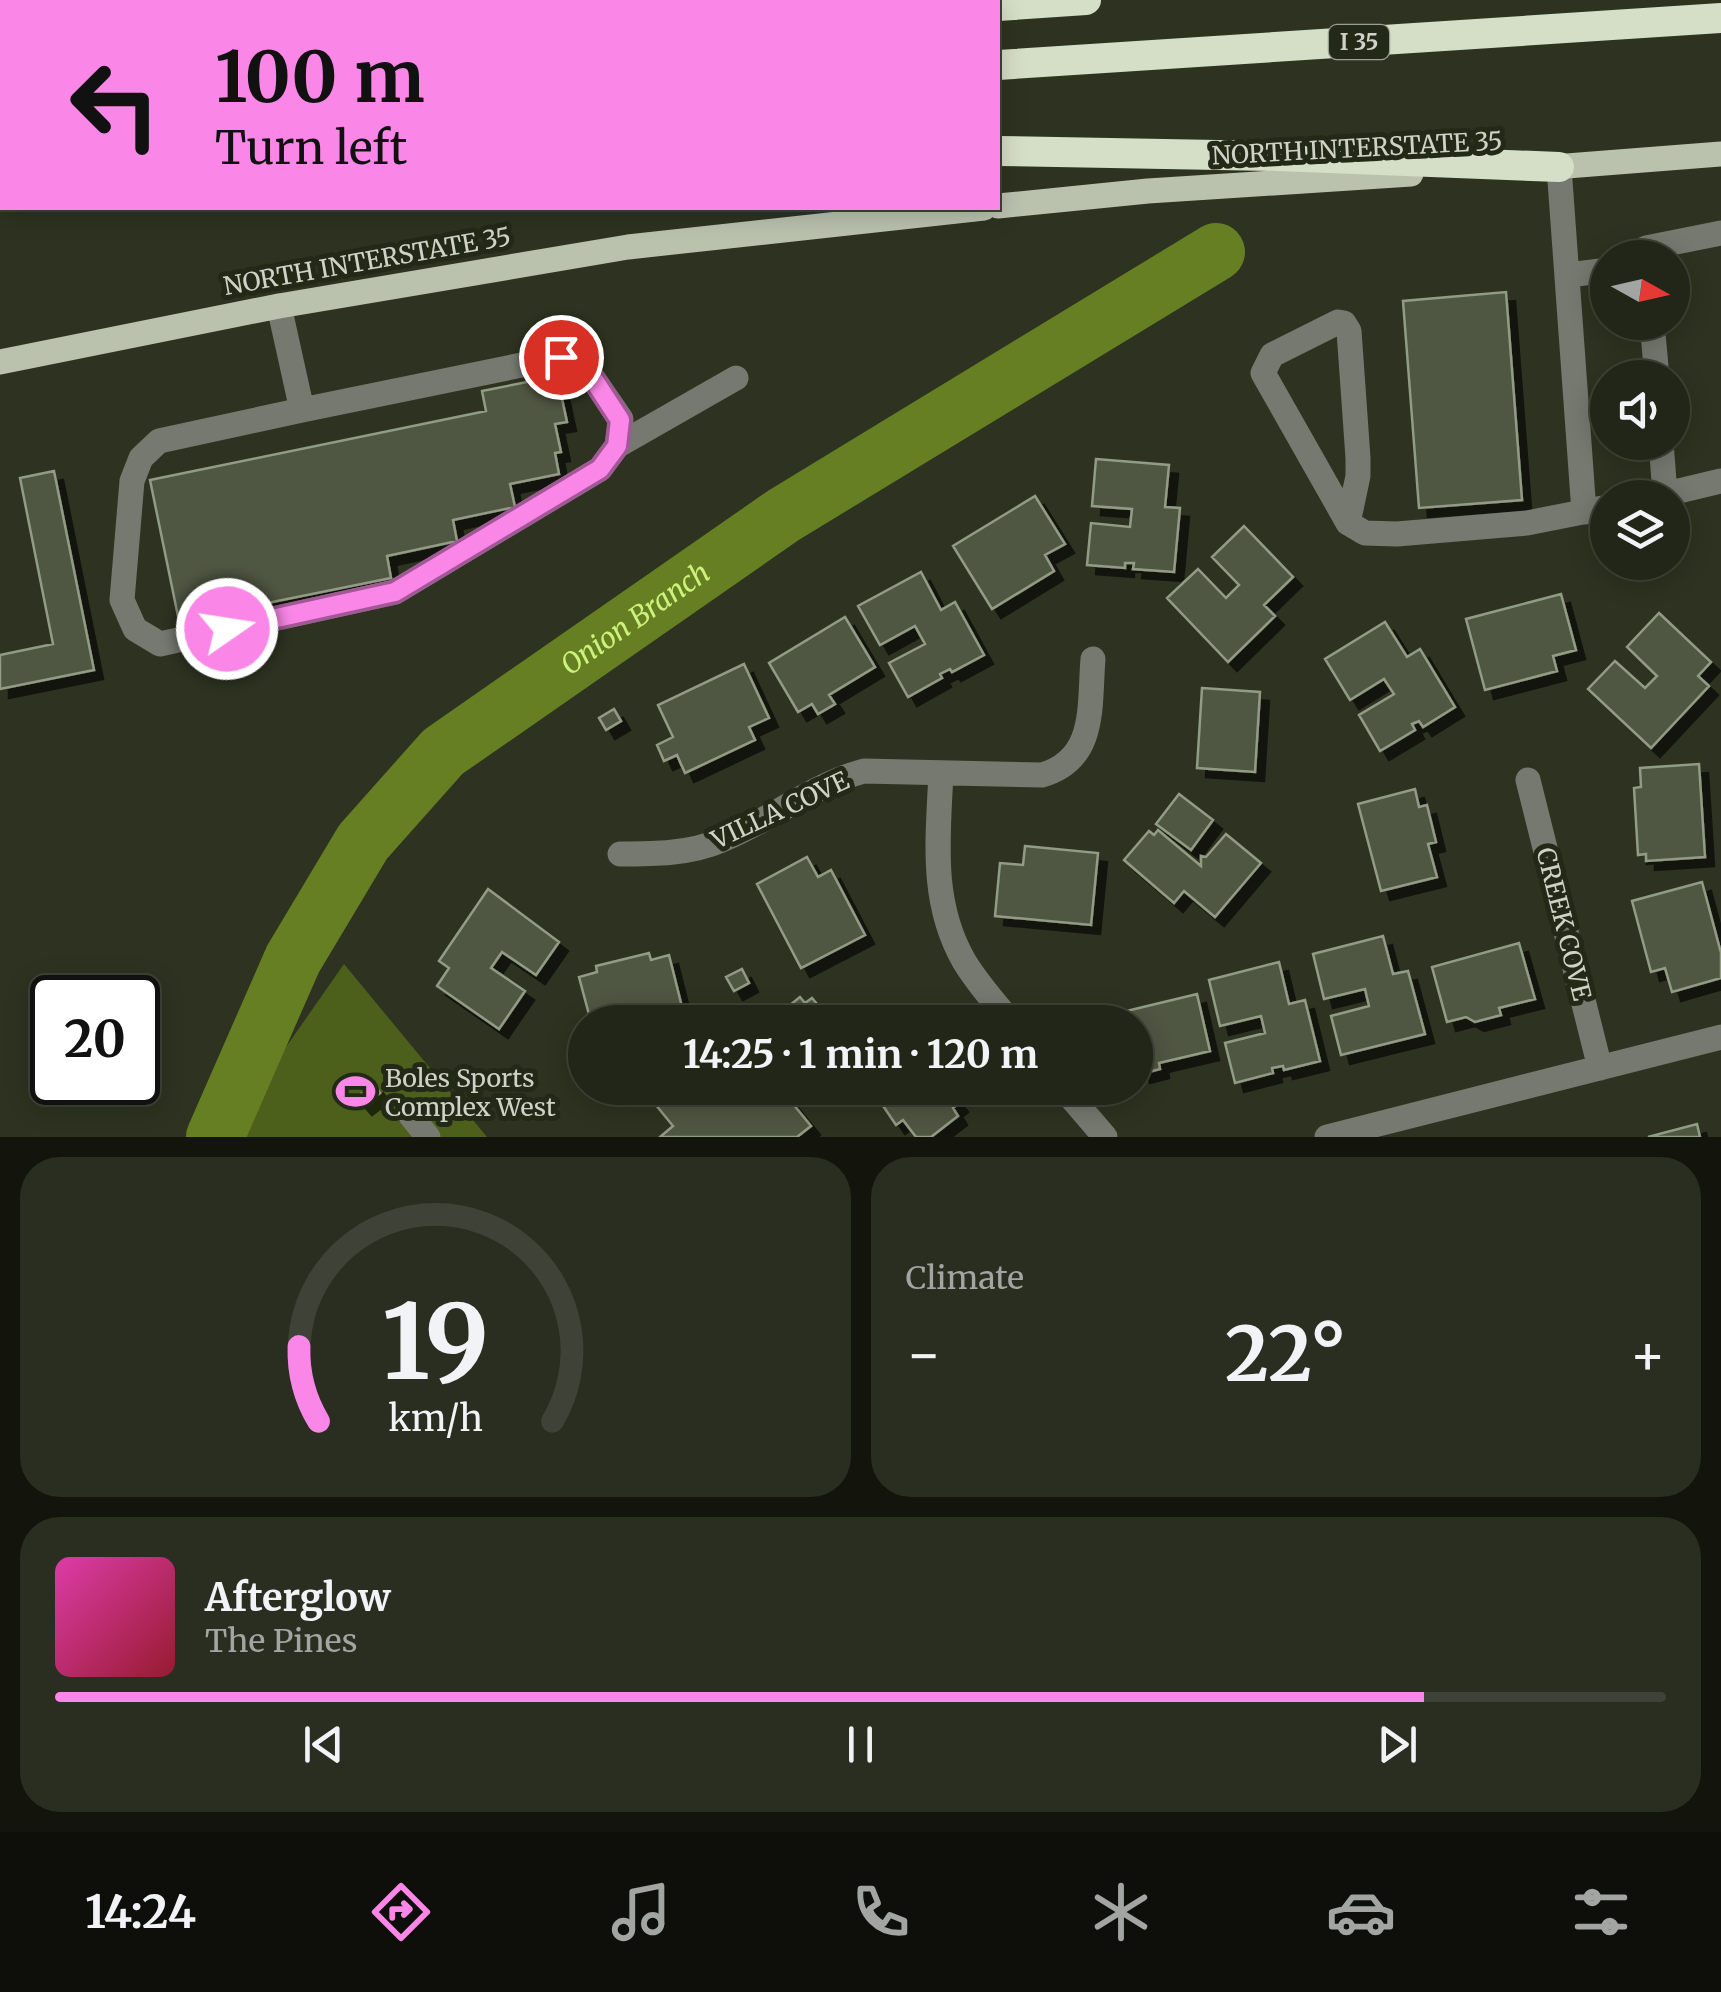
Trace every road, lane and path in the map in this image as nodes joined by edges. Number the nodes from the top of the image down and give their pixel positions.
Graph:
1 (1086, 0) edge
2 (1000, 6) edge
3 (1721, 18) edge
4 (1000, 65) edge
5 (1000, 151) edge
6 (1721, 154) edge
7 (1559, 167) junction
8 (1000, 206) edge
9 (966, 210) edge
10 (1721, 233) edge
11 (1686, 240) edge
12 (1590, 273) edge
13 (1568, 276) junction
14 (280, 306) junction
15 (0, 362) edge
16 (736, 378) dead end
17 (302, 410) junction
18 (617, 446) junction
19 (1593, 480) edge
20 (1721, 481) edge
21 (1690, 488) edge
22 (1590, 510) edge
23 (1348, 523) junction
24 (1093, 658) dead end
25 (940, 772) junction
26 (1528, 780) dead end
27 (620, 854) dead end
28 (998, 1005) edge
29 (1721, 1037) edge
30 (1600, 1068) junction
31 (1078, 1105) edge
32 (411, 1116) dead end
33 (428, 1137) edge
34 (1105, 1137) edge
35 (1327, 1137) edge

1 - 2 highway
3 - 4 highway, I 35
5 - 7 highway
6 - 7 main road, NORTH INTERSTATE 35
7 - 8 main road, NORTH INTERSTATE 35
7 - 13 street
9 - 14 main road, NORTH INTERSTATE 35
10 - 11 street
12 - 13 street
13 - 19 street
14 - 15 main road, NORTH INTERSTATE 35
14 - 17 street
16 - 18 street
17 - 18 street
17 - 18 street
20 - 21 street
22 - 23 street
23 - 23 street
24 - 25 street, VILLA COVE
25 - 27 street, VILLA COVE
25 - 28 street
26 - 30 street, CREEK COVE
29 - 30 street
30 - 35 street
31 - 34 street
32 - 33 street

